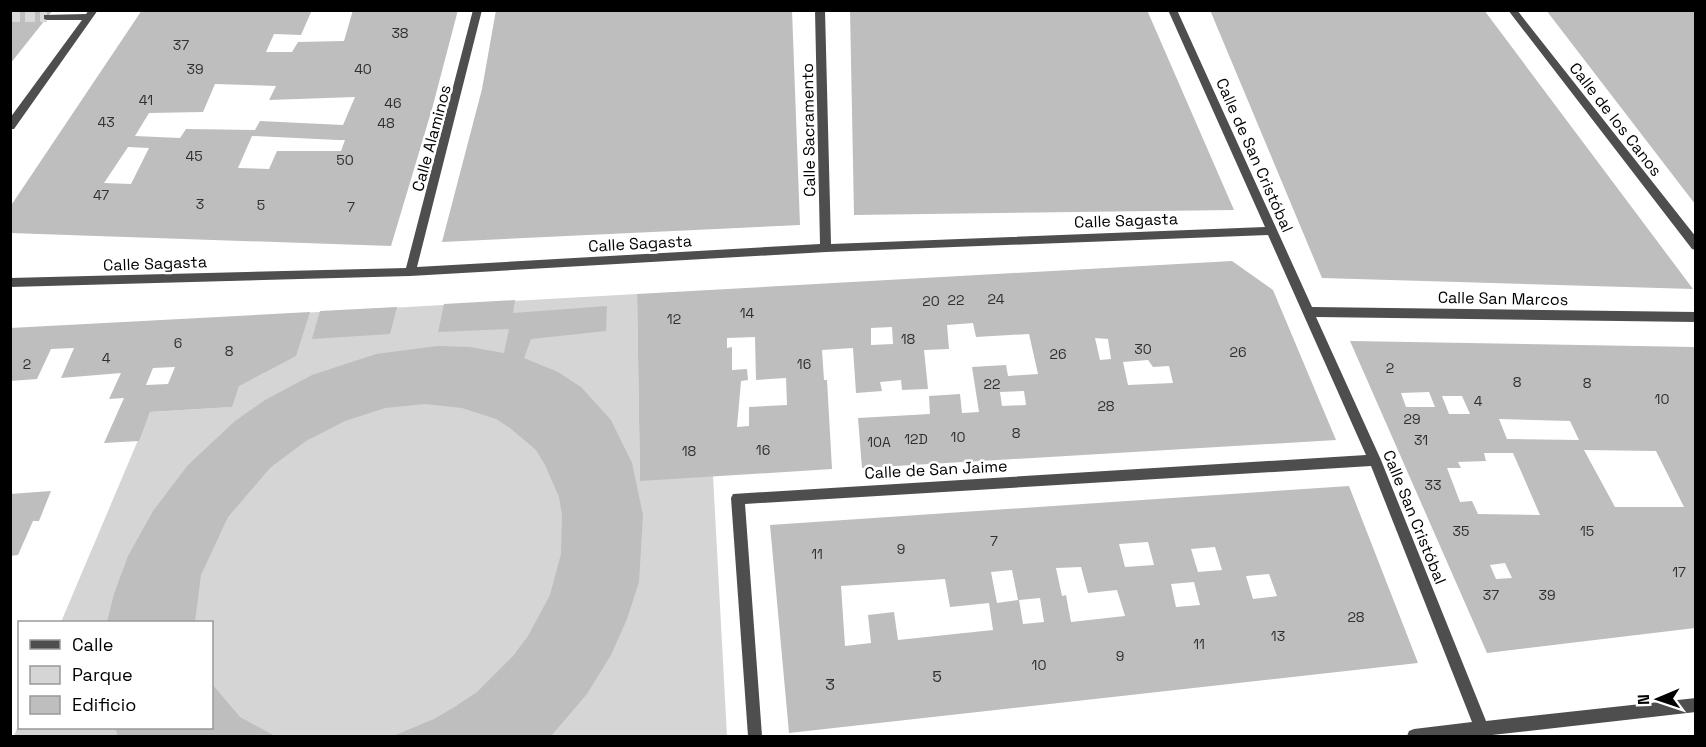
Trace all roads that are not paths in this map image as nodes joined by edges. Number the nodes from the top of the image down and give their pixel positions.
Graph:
1 (478, 10) edge
2 (820, 10) edge
3 (1172, 10) edge
4 (1512, 10) edge
5 (92, 14) edge
6 (47, 17) tunnel mouth
7 (10, 126) edge
8 (1271, 231) junction
9 (1695, 246) edge
10 (826, 248) junction
11 (410, 272) junction
12 (10, 283) edge
13 (1310, 312) junction
14 (1695, 317) edge
15 (1375, 460) junction
16 (1695, 705) edge
17 (1484, 733) edge
18 (755, 736) edge
19 (1414, 736) edge

1 - 11 street, Calle Alaminos
2 - 10 street, Calle Sacramento
3 - 8 street, Calle de San Cristóbal
4 - 9 street, Calle de los Canos
5 - 6 street
5 - 7 street
8 - 10 street, Calle Sagasta
8 - 13 street, Calle de San Cristóbal
10 - 11 street, Calle Sagasta
11 - 12 street, Calle Sagasta
13 - 14 street, Calle San Marcos
13 - 15 street, Calle San Cristóbal
15 - 17 street, Calle San Cristóbal
15 - 18 street, Calle de San Jaime
16 - 17 street
17 - 19 street

